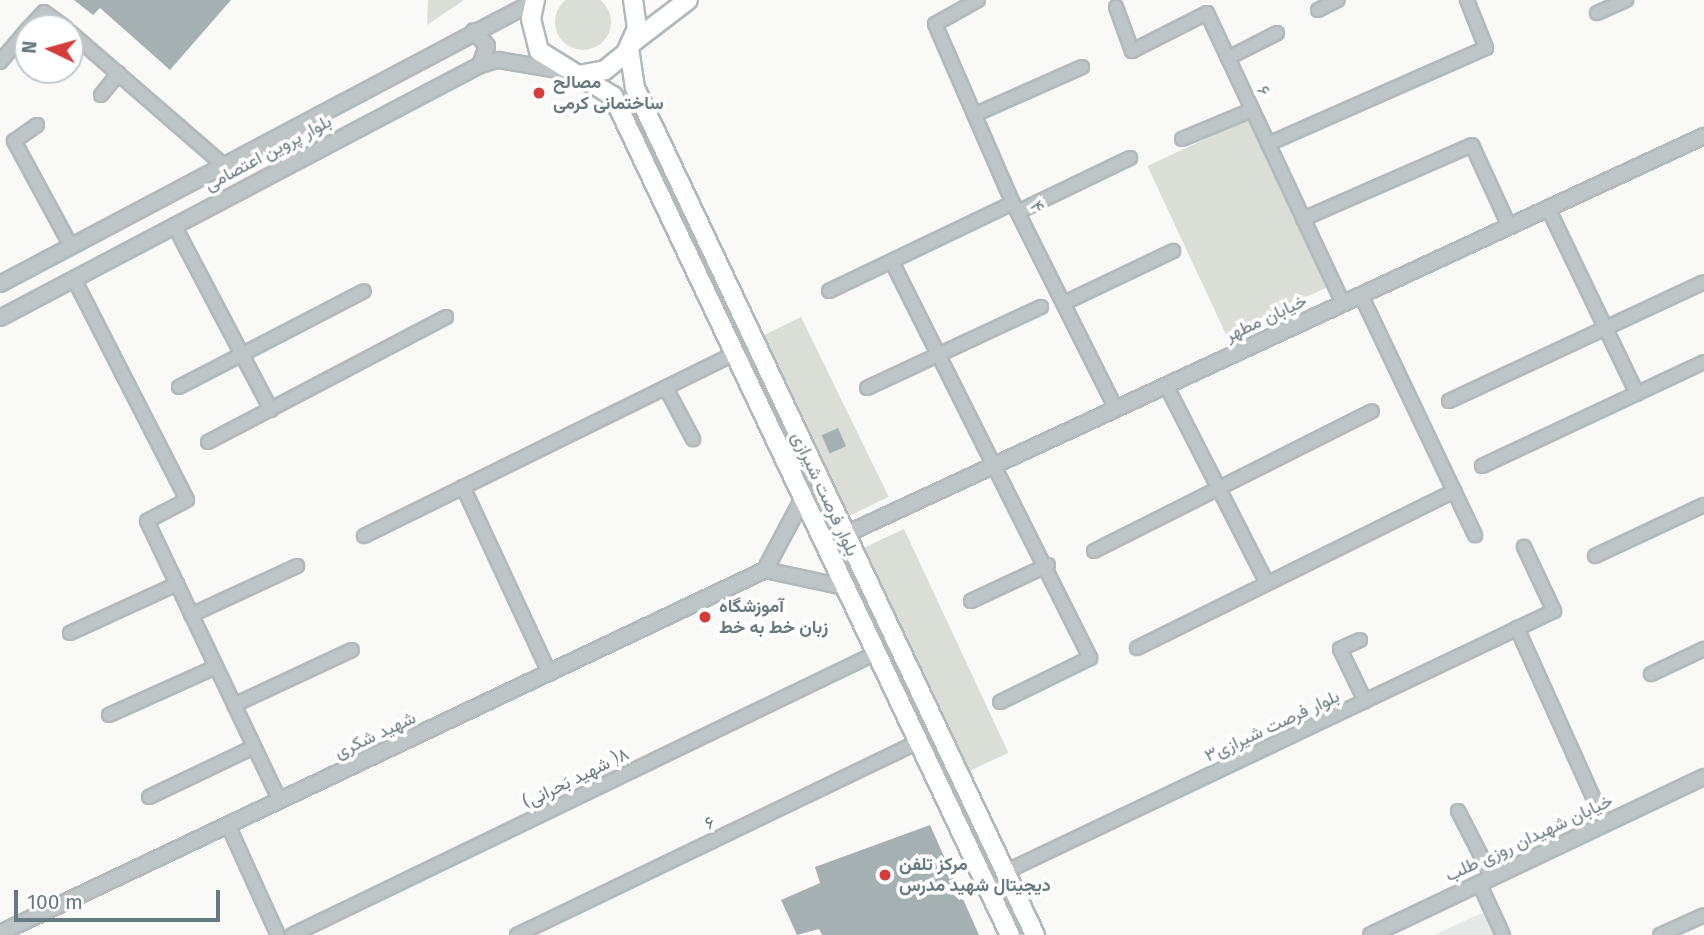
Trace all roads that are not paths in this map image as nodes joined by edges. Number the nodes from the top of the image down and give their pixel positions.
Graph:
1 (535, 0) edge
2 (633, 0) edge
3 (688, 0) edge
4 (978, 0) edge
5 (1201, 0) edge
6 (1338, 0) edge
7 (1467, 0) edge
8 (1626, 0) edge
9 (1116, 7) dead end
10 (1318, 10) dead end
11 (1207, 13) junction
12 (1597, 13) dead end
13 (474, 31) junction
14 (1278, 33) dead end
15 (84, 44) edge
16 (14, 45) edge
17 (631, 45) junction
18 (1228, 58) junction
19 (0, 62) edge
20 (480, 65) junction
21 (1082, 67) dead end
22 (119, 73) junction
23 (571, 73) junction
24 (101, 95) dead end
25 (1252, 110) junction
26 (976, 114) junction
27 (37, 125) dead end
28 (1704, 136) edge
29 (1182, 139) dead end
30 (1268, 144) junction
31 (1130, 158) dead end
32 (226, 167) junction
33 (1017, 206) junction
34 (1548, 208) junction
35 (1303, 219) junction
36 (174, 225) junction
37 (1510, 226) junction
38 (71, 246) junction
39 (1173, 251) dead end
40 (892, 262) junction
41 (74, 279) junction
42 (1704, 282) edge
43 (0, 284) edge
44 (364, 291) dead end
45 (828, 291) dead end
46 (1361, 295) junction
47 (1064, 303) junction
48 (1343, 303) junction
49 (1041, 307) dead end
50 (446, 317) dead end
51 (0, 318) edge
52 (1605, 328) junction
53 (734, 354) junction
54 (242, 355) junction
55 (937, 356) junction
56 (1704, 362) edge
57 (1166, 385) junction
58 (179, 387) dead end
59 (666, 388) junction
60 (867, 388) dead end
61 (1637, 394) junction
62 (1448, 401) dead end
63 (1115, 407) junction
64 (271, 410) junction
65 (1372, 411) dead end
66 (693, 439) dead end
67 (208, 442) dead end
68 (991, 466) junction
69 (1482, 466) dead end
70 (463, 487) junction
71 (1219, 488) junction
72 (1454, 491) junction
73 (802, 500) junction
74 (1702, 510) edge
75 (844, 534) junction
76 (1475, 535) dead end
77 (364, 536) dead end
78 (1524, 547) dead end
79 (1094, 551) dead end
80 (1595, 556) dead end
81 (1048, 565) junction
82 (297, 566) dead end
83 (765, 570) junction
84 (1267, 583) junction
85 (177, 584) junction
86 (844, 587) junction
87 (971, 601) dead end
88 (191, 615) junction
89 (1517, 628) junction
90 (69, 633) dead end
91 (1360, 640) dead end
92 (1137, 648) dead end
93 (1704, 649) edge
94 (352, 650) dead end
95 (876, 653) junction
96 (216, 667) junction
97 (550, 674) junction
98 (1651, 674) dead end
99 (1365, 701) junction
100 (1000, 702) dead end
101 (234, 705) junction
102 (109, 715) dead end
103 (918, 742) junction
104 (254, 747) junction
105 (1704, 777) edge
106 (149, 797) dead end
107 (280, 801) junction
108 (1458, 811) dead end
109 (1605, 824) junction
110 (228, 825) junction
111 (1005, 872) junction
112 (1486, 880) junction
113 (1704, 915) edge
114 (0, 933) edge
115 (278, 935) edge
116 (292, 935) edge
117 (517, 935) edge
118 (1010, 935) edge
119 (1035, 935) edge
120 (1371, 935) edge
121 (1503, 935) edge
122 (1660, 935) edge

1 - 13 street, بلوار پروین اعتصامی
1 - 23 main road, بلوار فرصت شیرازی
2 - 17 main road, بلوار فرصت شیرازی
3 - 17 main road
4 - 26 street, ۴
5 - 11 street, ۶
6 - 10 street
7 - 30 street
8 - 12 street
9 - 11 street
11 - 18 street, ۶
13 - 20 street
13 - 32 street, بلوار پروین اعتصامی
14 - 18 street
15 - 22 street
16 - 19 street
17 - 23 main road
17 - 75 main road, بلوار فرصت شیرازی
18 - 25 street, ۶
20 - 23 street, بلوار پروین اعتصامی
20 - 36 street, بلوار پروین اعتصامی
21 - 26 street
22 - 24 street
22 - 32 street
23 - 53 main road, بلوار فرصت شیرازی
25 - 29 street
25 - 30 street, ۶
26 - 33 street, ۴
27 - 38 street
28 - 34 street, خیابان مطهر
30 - 35 street, ۶
31 - 33 street
32 - 38 street, بلوار پروین اعتصامی
33 - 40 street
33 - 47 street, ۴
34 - 37 street, خیابان مطهر
34 - 52 street
35 - 37 street
35 - 48 street, ۶
36 - 41 street, بلوار پروین اعتصامی
36 - 54 street
37 - 46 street, خیابان مطهر
38 - 43 street, بلوار پروین اعتصامی
39 - 47 street
40 - 45 street
40 - 55 street
41 - 51 street, بلوار پروین اعتصامی
41 - 85 street
42 - 52 street
44 - 54 street
46 - 48 street, خیابان مطهر
46 - 72 street
47 - 63 street, ۴
48 - 57 street, خیابان مطهر
49 - 55 street
50 - 64 street
52 - 61 street
52 - 62 street
53 - 59 street
53 - 73 main road, بلوار فرصت شیرازی
54 - 58 street
54 - 64 street
55 - 60 street
55 - 68 street
56 - 61 street
57 - 63 street, خیابان مطهر
57 - 71 street
59 - 66 street
59 - 70 street
61 - 69 street
63 - 68 street, خیابان مطهر
64 - 67 street
65 - 71 street
68 - 75 street, خیابان مطهر
68 - 81 street
70 - 77 street
70 - 97 street
71 - 79 street
71 - 84 street
72 - 76 street
72 - 84 street
73 - 83 street
73 - 86 main road, بلوار فرصت شیرازی
74 - 80 street
75 - 111 main road, بلوار فرصت شیرازی
78 - 89 street, ۳بلوار فرصت شیرازی
81 - 87 street
81 - 100 street
82 - 88 street
83 - 86 street
83 - 97 street, شهید شکری
84 - 92 street
85 - 88 street
85 - 90 street
86 - 95 main road, بلوار فرصت شیرازی
88 - 96 street
89 - 99 street, ۳بلوار فرصت شیرازی
89 - 109 street
91 - 99 street
93 - 98 street
94 - 101 street
95 - 103 main road, بلوار فرصت شیرازی
95 - 116 street, (شهید بَحرانی )۸
96 - 101 street
96 - 102 street
97 - 107 street, شهید شکری
99 - 111 street, ۳بلوار فرصت شیرازی
101 - 104 street
103 - 117 street, ۶
103 - 118 main road, بلوار فرصت شیرازی
104 - 106 street
104 - 107 street
105 - 109 street, خیابان شهیدان روزی طلب
107 - 110 street, شهید شکری
108 - 112 street
109 - 112 street, خیابان شهیدان روزی طلب
110 - 114 street, شهید شکری
110 - 115 street
111 - 119 main road, بلوار فرصت شیرازی
112 - 120 street, خیابان شهیدان روزی طلب
112 - 121 street
113 - 122 street

